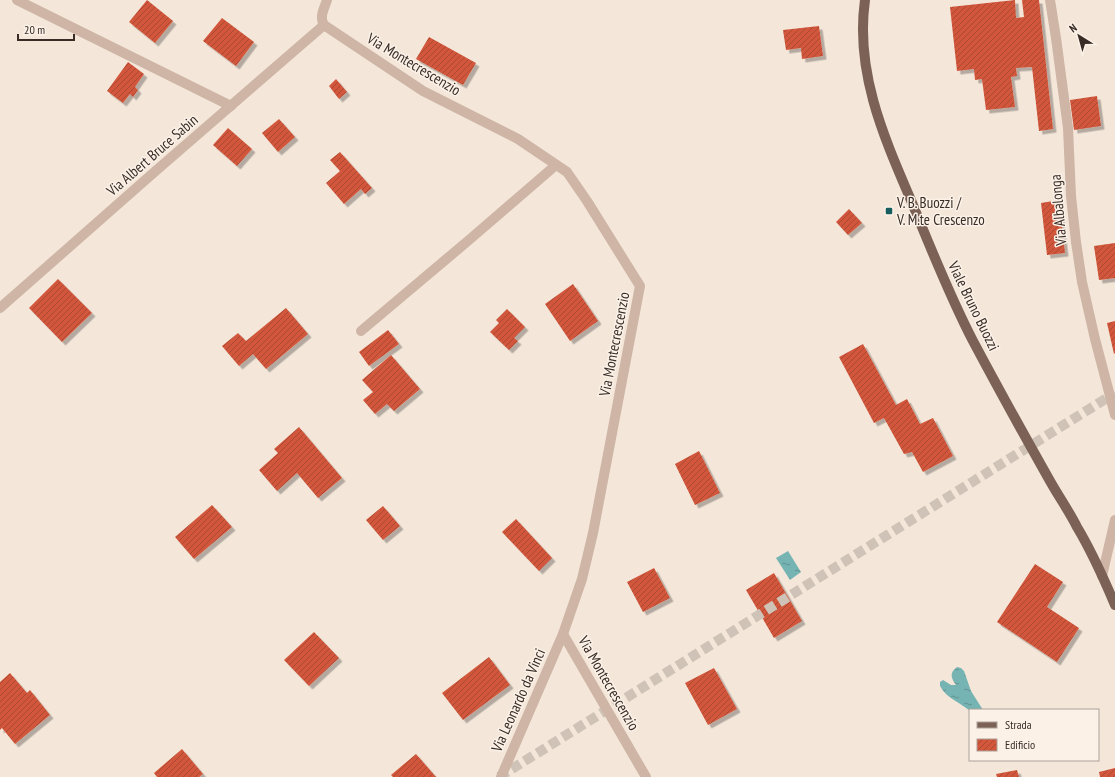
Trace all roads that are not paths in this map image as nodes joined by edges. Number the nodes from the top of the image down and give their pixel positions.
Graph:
1 (17, 0) edge
2 (327, 0) edge
3 (865, 0) edge
4 (1050, 0) edge
5 (324, 25) junction
6 (231, 106) junction
7 (556, 165) junction
8 (0, 308) edge
9 (361, 331) dead end
10 (1115, 415) edge
11 (1115, 520) edge
12 (1102, 576) junction
13 (1115, 605) edge
14 (563, 634) junction
15 (500, 777) edge
16 (646, 777) edge

1 - 6 street
2 - 5 street
3 - 12 main road, Viale Bruno Buozzi
4 - 10 street, Via Albalonga
5 - 6 street, Via Albert Bruce Sabin
5 - 7 street, Via Montecrescenzio
6 - 8 street, Via Albert Bruce Sabin
7 - 9 street
7 - 14 street, Via Montecrescenzio
11 - 12 street
12 - 13 main road, Viale Bruno Buozzi
14 - 15 street, Via Leonardo da Vinci
14 - 16 street, Via Montecrescenzio

